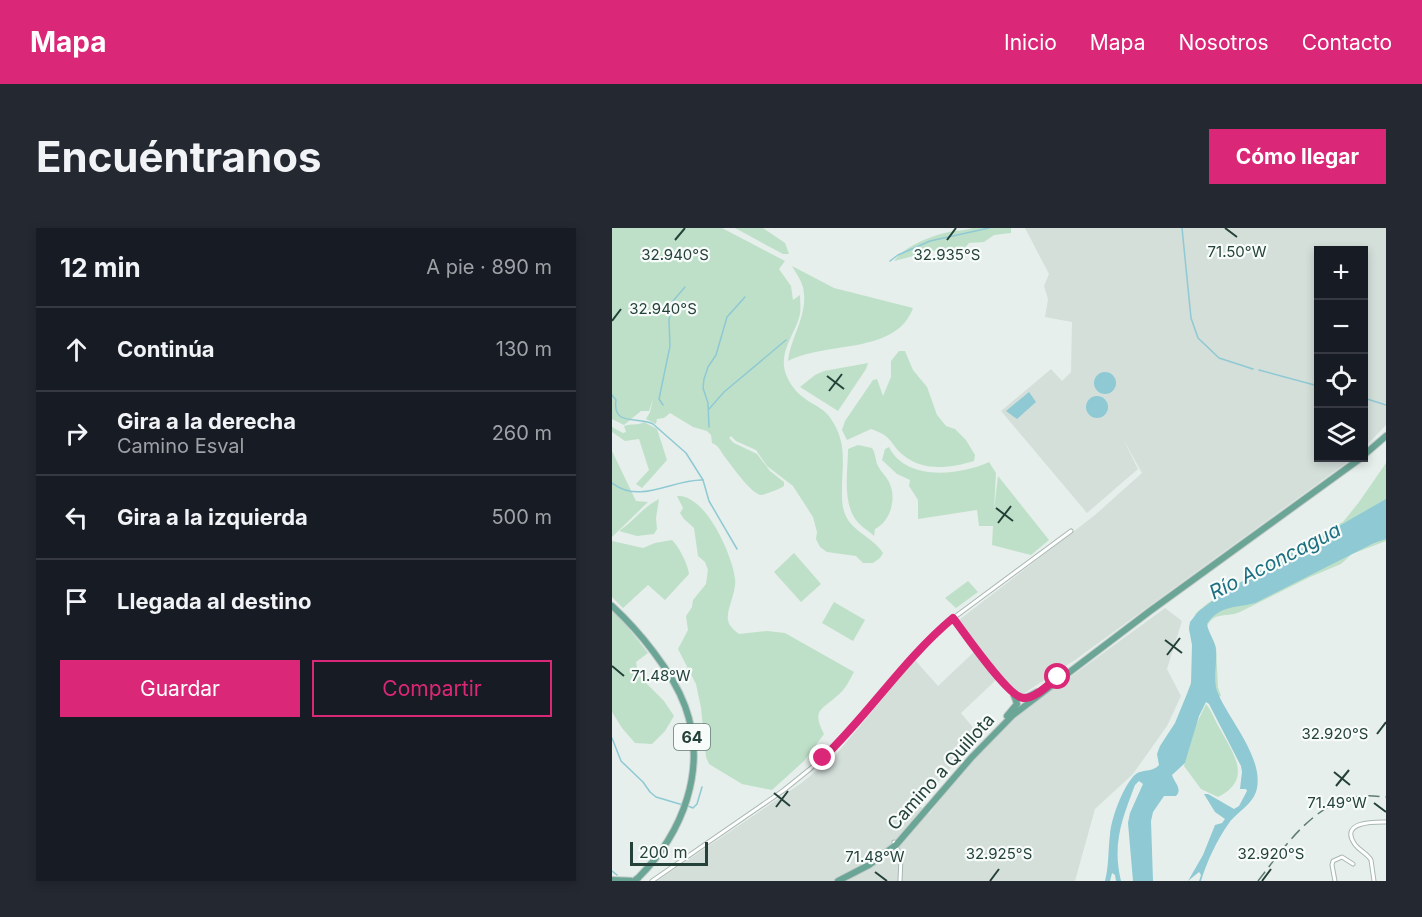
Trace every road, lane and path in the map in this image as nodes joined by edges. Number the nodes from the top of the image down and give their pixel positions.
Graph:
1 (1386, 435) edge
2 (1368, 451) edge
3 (1354, 462) edge
4 (1071, 531) dead end
5 (612, 606) edge
6 (953, 618) junction
7 (1137, 621) junction
8 (1040, 690) junction
9 (1014, 695) junction
10 (1025, 704) junction
11 (1007, 716) junction
12 (1386, 822) edge
13 (895, 844) junction
14 (1353, 864) dead end
15 (612, 880) edge
16 (636, 880) edge
17 (651, 881) edge
18 (838, 881) edge
19 (900, 881) edge
20 (1335, 881) edge
21 (1374, 881) edge

1 - 2 main road, Camino a Quillota
3 - 7 main road, Camino a Quillota
4 - 6 street
5 - 16 main road, 64
6 - 9 street
6 - 17 street
7 - 8 main road, Camino a Quillota
7 - 10 main road, Camino a Quillota
8 - 9 main road
8 - 10 main road, Camino a Quillota
9 - 10 street
9 - 11 main road
10 - 11 main road, Camino a Quillota
10 - 13 main road, Camino a Quillota
11 - 13 main road, Camino a Quillota
12 - 21 street
13 - 18 main road, Camino a Quillota
13 - 19 street
14 - 20 street
15 - 16 main road

